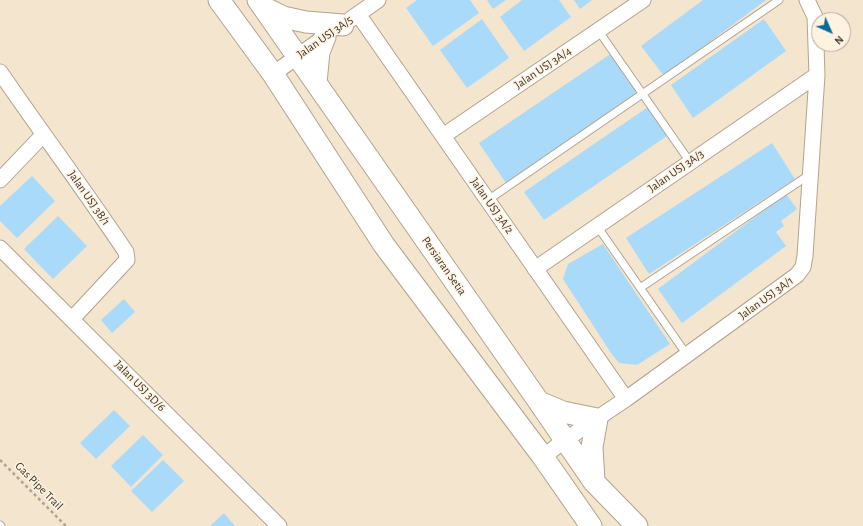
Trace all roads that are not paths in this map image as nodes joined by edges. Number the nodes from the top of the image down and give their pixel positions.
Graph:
1 (219, 0) edge
2 (378, 0) edge
3 (643, 0) edge
4 (779, 0) edge
5 (807, 0) edge
6 (260, 3) edge
7 (350, 19) junction
8 (598, 30) junction
9 (325, 37) junction
10 (298, 56) junction
11 (0, 72) edge
12 (273, 74) junction
13 (817, 75) junction
14 (316, 83) junction
15 (643, 94) junction
16 (43, 135) junction
17 (443, 136) junction
18 (690, 162) junction
19 (810, 174) junction
20 (0, 180) edge
21 (488, 200) junction
22 (597, 226) junction
23 (0, 248) edge
24 (535, 269) junction
25 (640, 288) junction
26 (72, 319) junction
27 (687, 355) junction
28 (626, 399) junction
29 (540, 402) junction
30 (597, 419) junction
31 (565, 440) junction
32 (543, 458) junction
33 (594, 482) junction
34 (279, 526) edge
35 (591, 526) edge
36 (636, 526) edge

1 - 12 main road
2 - 7 street, Jalan USJ 3A/5
3 - 8 street, Jalan USJ 3A/4
4 - 15 lane
5 - 13 street, Jalan USJ 3A/1
6 - 7 main road
6 - 10 main road, Persiaran Setia
7 - 9 street, Jalan USJ 3A/5
7 - 17 street, Jalan USJ 3A/2
8 - 15 lane
8 - 17 street, Jalan USJ 3A/4
9 - 10 street, Jalan USJ 3A/5
9 - 14 main road
10 - 12 street, Jalan USJ 3A/5
10 - 14 main road, Persiaran Setia
11 - 16 street, Jalan USJ 3B/1
12 - 32 main road
13 - 18 street, Jalan USJ 3A/3
13 - 19 street, Jalan USJ 3A/1
14 - 29 main road, Persiaran Setia
15 - 18 lane
15 - 21 lane
16 - 20 street
16 - 26 street, Jalan USJ 3B/1
17 - 21 street, Jalan USJ 3A/2
18 - 22 street, Jalan USJ 3A/3
19 - 25 lane
19 - 27 street, Jalan USJ 3A/1
21 - 24 street, Jalan USJ 3A/2
22 - 24 street, Jalan USJ 3A/3
22 - 25 lane
23 - 26 street, Jalan USJ 3D/6
24 - 28 street, Jalan USJ 3A/2
25 - 27 lane
26 - 34 street, Jalan USJ 3D/6
27 - 28 street, Jalan USJ 3A/1
28 - 30 street, Jalan USJ 3A/1
29 - 30 main road
29 - 31 main road, Persiaran Setia
30 - 31 street, Jalan USJ 3A/1
30 - 33 main road
31 - 32 street, Jalan USJ 3A/1
31 - 33 main road, Persiaran Setia
32 - 35 main road
33 - 36 main road, Persiaran Setia

